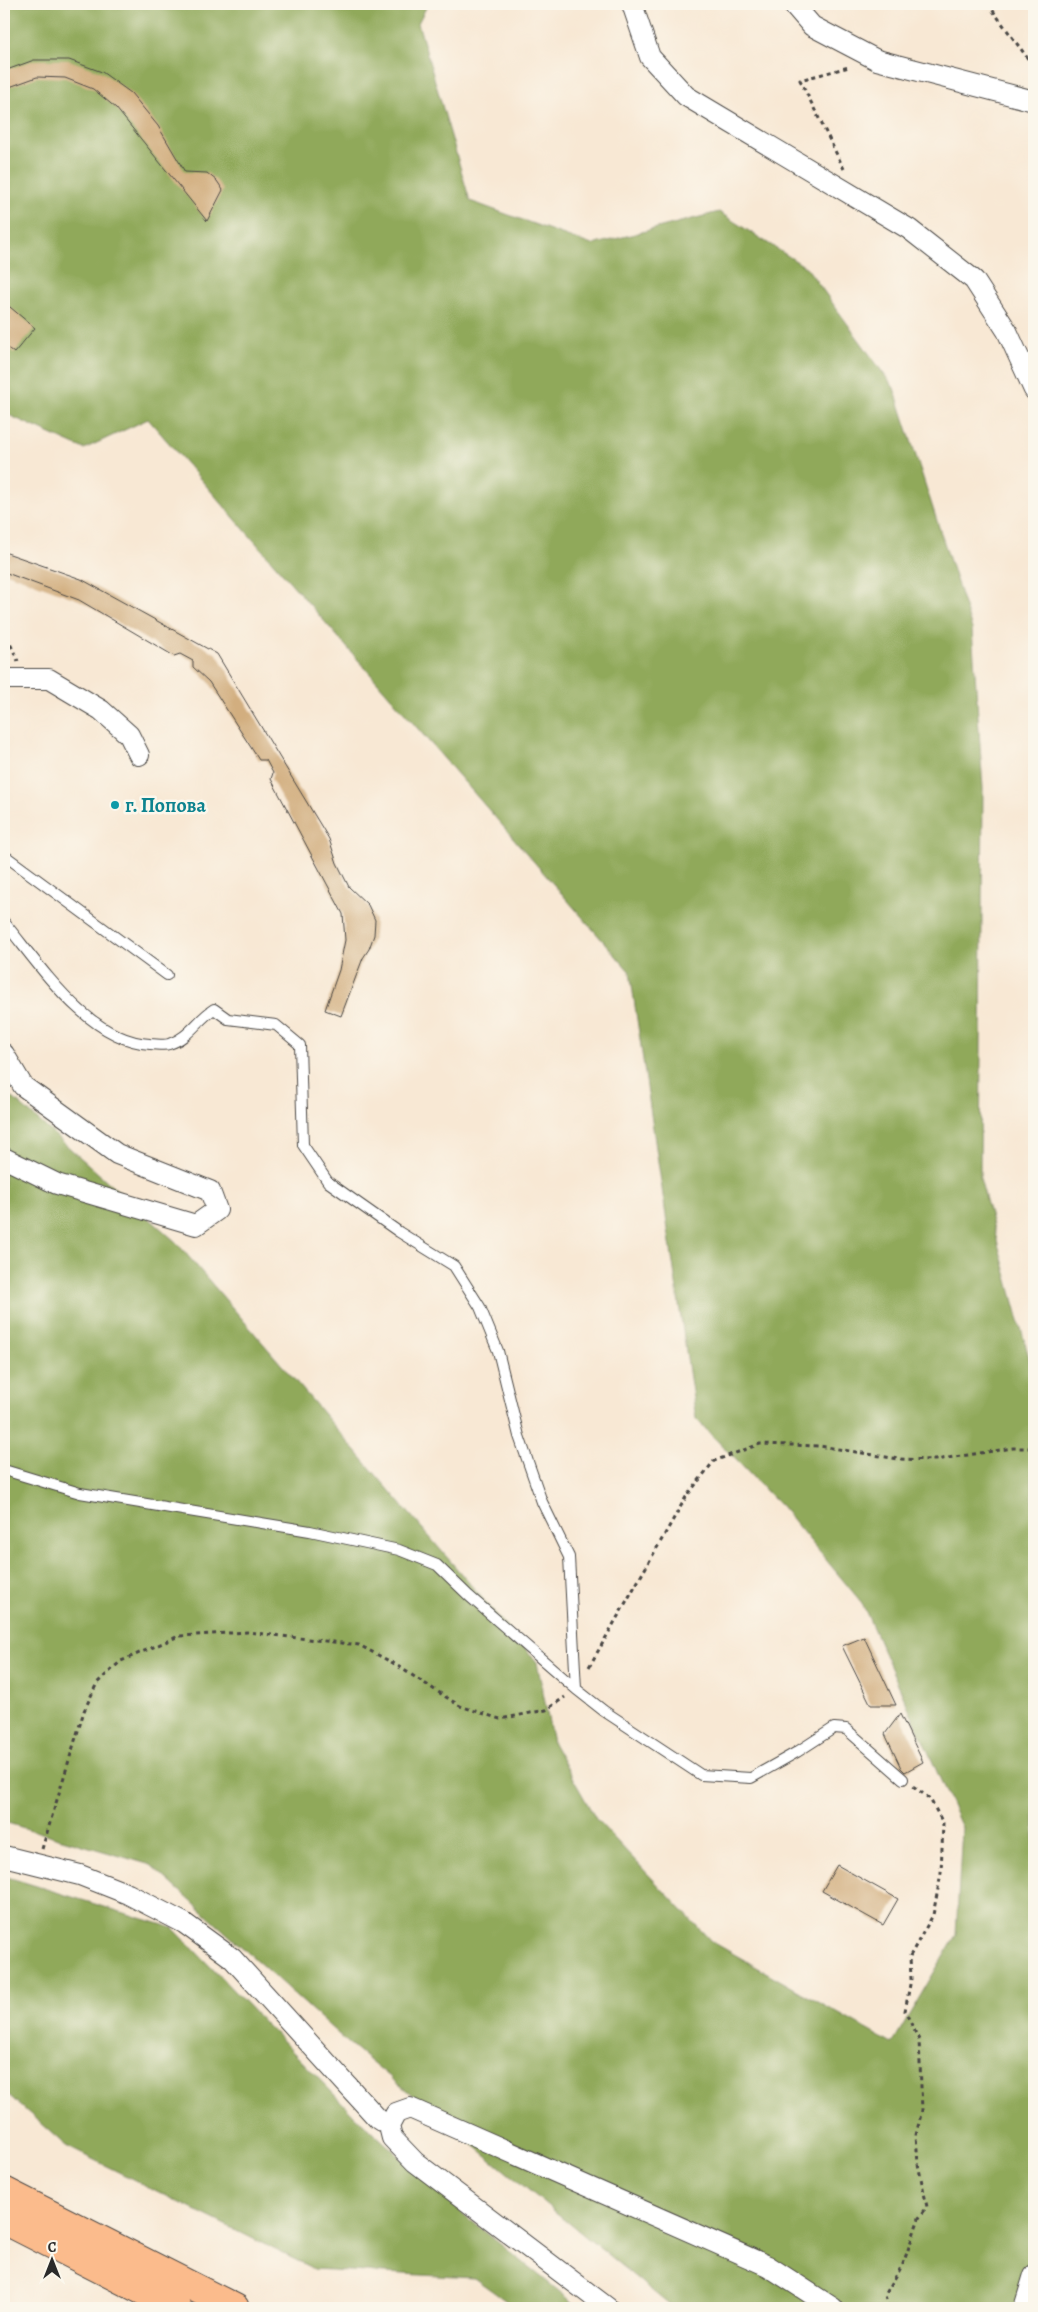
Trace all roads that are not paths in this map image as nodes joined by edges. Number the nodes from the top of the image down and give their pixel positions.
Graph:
1 (632, 4) edge
2 (793, 4) edge
3 (1034, 101) edge
4 (1034, 390) edge
5 (4, 680) edge
6 (139, 755) dead end
7 (4, 855) edge
8 (4, 922) edge
9 (167, 975) dead end
10 (4, 1054) edge
11 (4, 1158) edge
12 (4, 1470) edge
13 (576, 1689) junction
14 (904, 1779) road end
15 (4, 1856) edge
16 (389, 2126) junction
17 (4, 2191) edge
18 (4, 2220) edge
19 (1034, 2274) edge
20 (177, 2308) edge
21 (235, 2308) edge
22 (608, 2308) edge
23 (833, 2308) edge
24 (1024, 2308) edge

1 - 4 street
2 - 3 street
5 - 6 street
7 - 9 lane
8 - 13 lane
10 - 11 street
12 - 13 lane
13 - 14 lane
15 - 16 street
16 - 22 street
16 - 23 street
17 - 21 highway
18 - 20 highway
19 - 24 street

